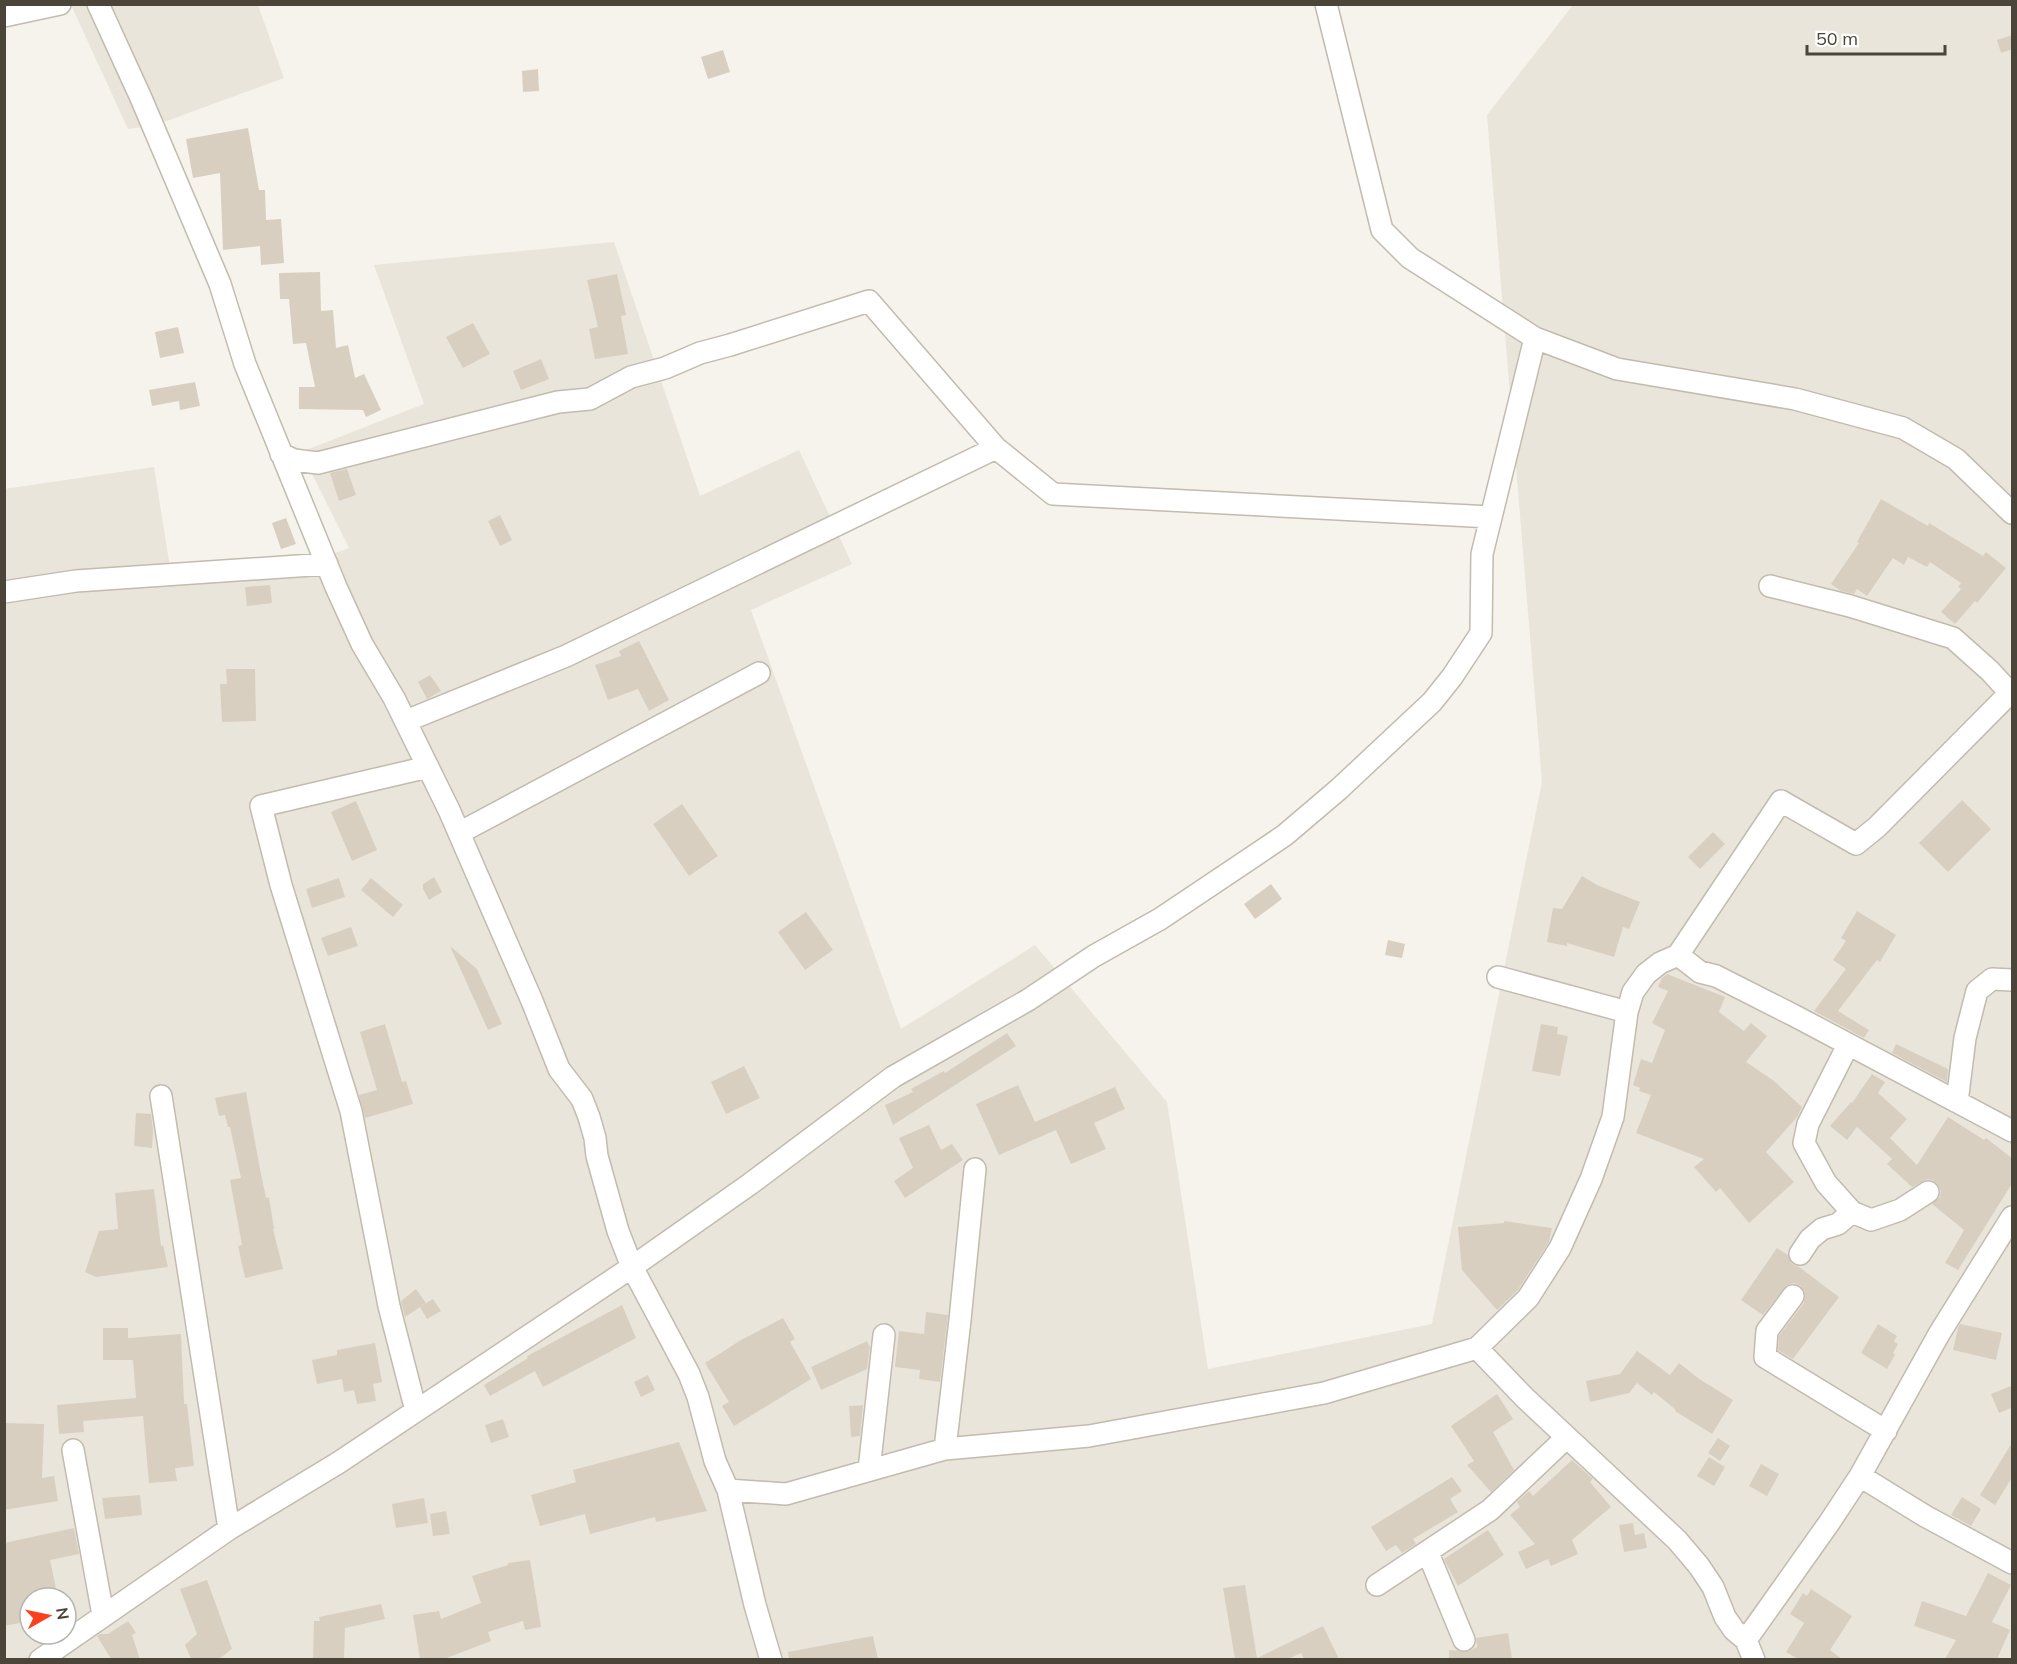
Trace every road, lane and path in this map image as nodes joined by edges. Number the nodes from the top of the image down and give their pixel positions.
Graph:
1 (60, 4) edge
2 (98, 4) edge
3 (1326, 4) edge
4 (4, 16) edge
5 (1535, 338) junction
6 (996, 448) junction
7 (281, 454) junction
8 (2013, 513) edge
9 (1491, 517) junction
10 (327, 564) junction
11 (1770, 586) dead end
12 (4, 592) edge
13 (759, 673) dead end
14 (2011, 694) edge
15 (406, 721) junction
16 (428, 767) junction
17 (459, 833) junction
18 (1678, 955) junction
19 (1498, 977) dead end
20 (2013, 981) edge
21 (1627, 1012) junction
22 (1848, 1045) junction
23 (161, 1096) dead end
24 (1958, 1102) junction
25 (2013, 1131) edge
26 (975, 1169) dead end
27 (1928, 1192) dead end
28 (1852, 1212) junction
29 (2013, 1217) edge
30 (1800, 1254) dead end
31 (632, 1267) junction
32 (1793, 1296) dead end
33 (884, 1335) dead end
34 (1477, 1348) junction
35 (416, 1411) junction
36 (1886, 1431) junction
37 (1568, 1437) junction
38 (945, 1449) junction
39 (73, 1450) dead end
40 (869, 1470) junction
41 (1860, 1476) junction
42 (728, 1490) junction
43 (229, 1529) junction
44 (1428, 1553) junction
45 (2013, 1563) edge
46 (1377, 1585) dead end
47 (103, 1615) junction
48 (1464, 1640) dead end
49 (1746, 1640) junction
50 (40, 1659) edge
51 (771, 1659) edge
52 (1754, 1659) edge

1 - 4 street
2 - 7 street
3 - 5 street
5 - 8 street
5 - 9 street
6 - 7 street
6 - 9 street
6 - 15 street
7 - 10 street
9 - 31 street
10 - 12 street
10 - 15 street
11 - 14 street
13 - 17 street
14 - 18 street
15 - 16 street
16 - 17 street
16 - 35 street
17 - 31 street
18 - 21 street
18 - 22 street
19 - 21 street
20 - 24 street
21 - 34 street
22 - 24 street
22 - 28 street
23 - 43 street
24 - 25 street
26 - 38 street
27 - 28 street
28 - 30 street
29 - 36 street
31 - 35 street
31 - 42 street
32 - 36 street
33 - 40 street
34 - 37 street
34 - 38 street
35 - 43 street
36 - 41 street
37 - 44 street
37 - 49 street
38 - 40 street
39 - 47 street
40 - 42 street
41 - 45 street
41 - 49 street
42 - 51 street
43 - 47 street
44 - 46 street
44 - 48 street
47 - 50 street
49 - 52 street

